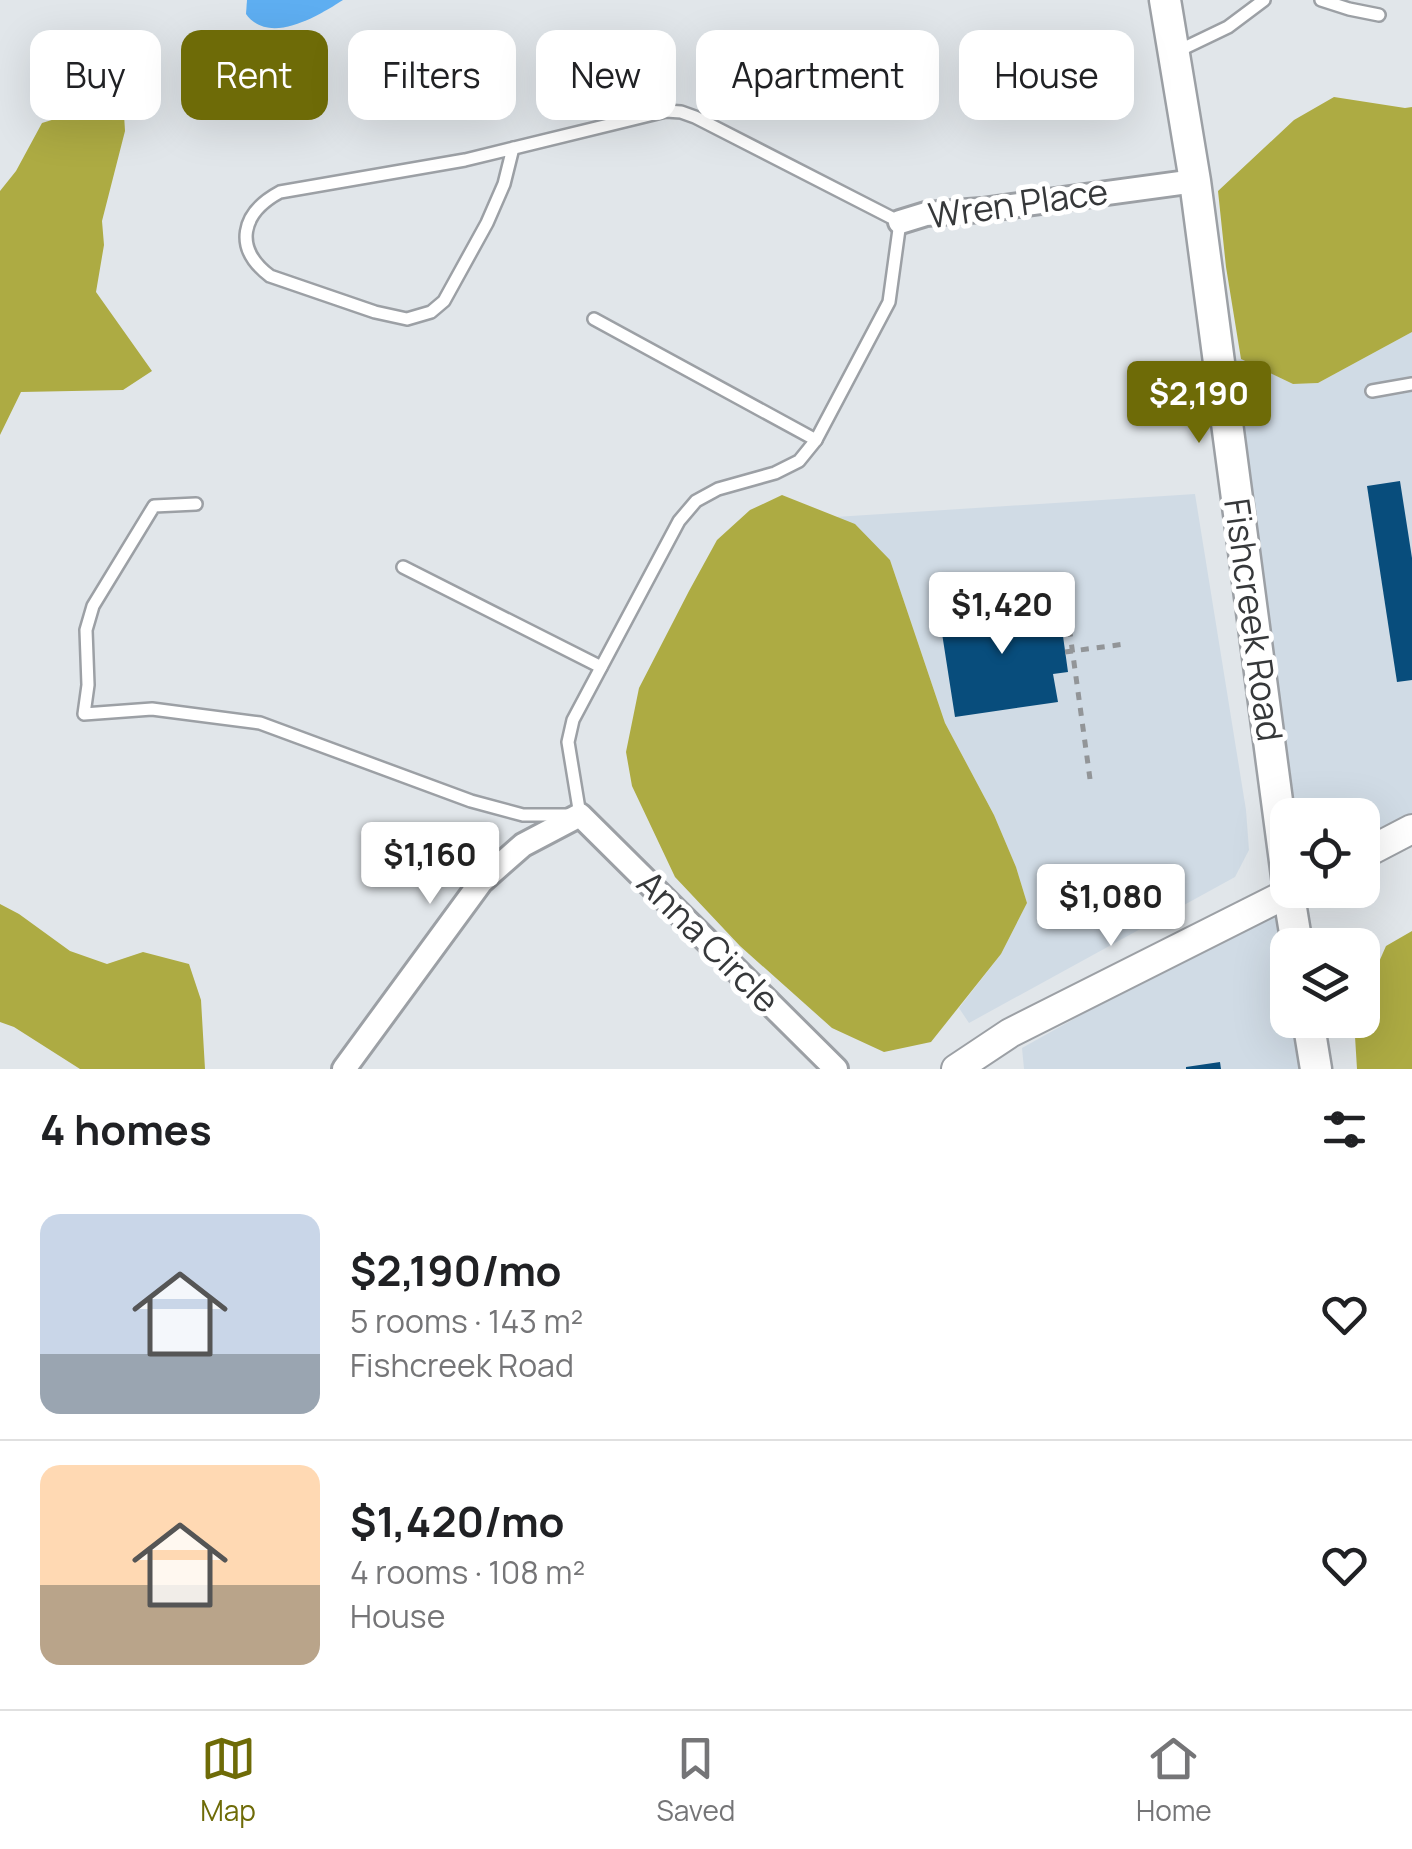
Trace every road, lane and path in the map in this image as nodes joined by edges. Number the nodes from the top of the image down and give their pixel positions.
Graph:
1 (1166, 0) edge
2 (1264, 0) edge
3 (1320, 0) edge
4 (1379, 15) dead end
5 (1174, 53) junction
6 (513, 148) junction
7 (1194, 181) junction
8 (900, 222) junction
9 (594, 319) dead end
10 (1412, 384) edge
11 (1372, 390) dead end
12 (816, 440) junction
13 (196, 504) dead end
14 (403, 567) dead end
15 (1065, 597) dead end
16 (1125, 644) dead end
17 (1068, 651) junction
18 (601, 668) junction
19 (1090, 780) dead end
20 (1278, 798) edge
21 (580, 815) junction
22 (1412, 830) edge
23 (1380, 846) edge
24 (1270, 899) edge
25 (1311, 1038) edge
26 (344, 1069) edge
27 (836, 1069) edge
28 (956, 1069) edge
29 (1316, 1069) edge

1 - 5 main road, Fishcreek Road
2 - 5 lane
3 - 4 lane
5 - 7 main road, Fishcreek Road
6 - 6 lane, Wren Place
6 - 8 lane, Wren Place
7 - 8 street, Wren Place
7 - 20 main road, Fishcreek Road
8 - 12 lane
9 - 12 lane
10 - 11 lane
12 - 18 lane
13 - 21 lane
14 - 18 lane
15 - 17 path
16 - 17 path
17 - 19 path
18 - 21 lane
21 - 26 street
21 - 27 street, Anna Circle
22 - 23 street
24 - 28 street
25 - 29 main road

